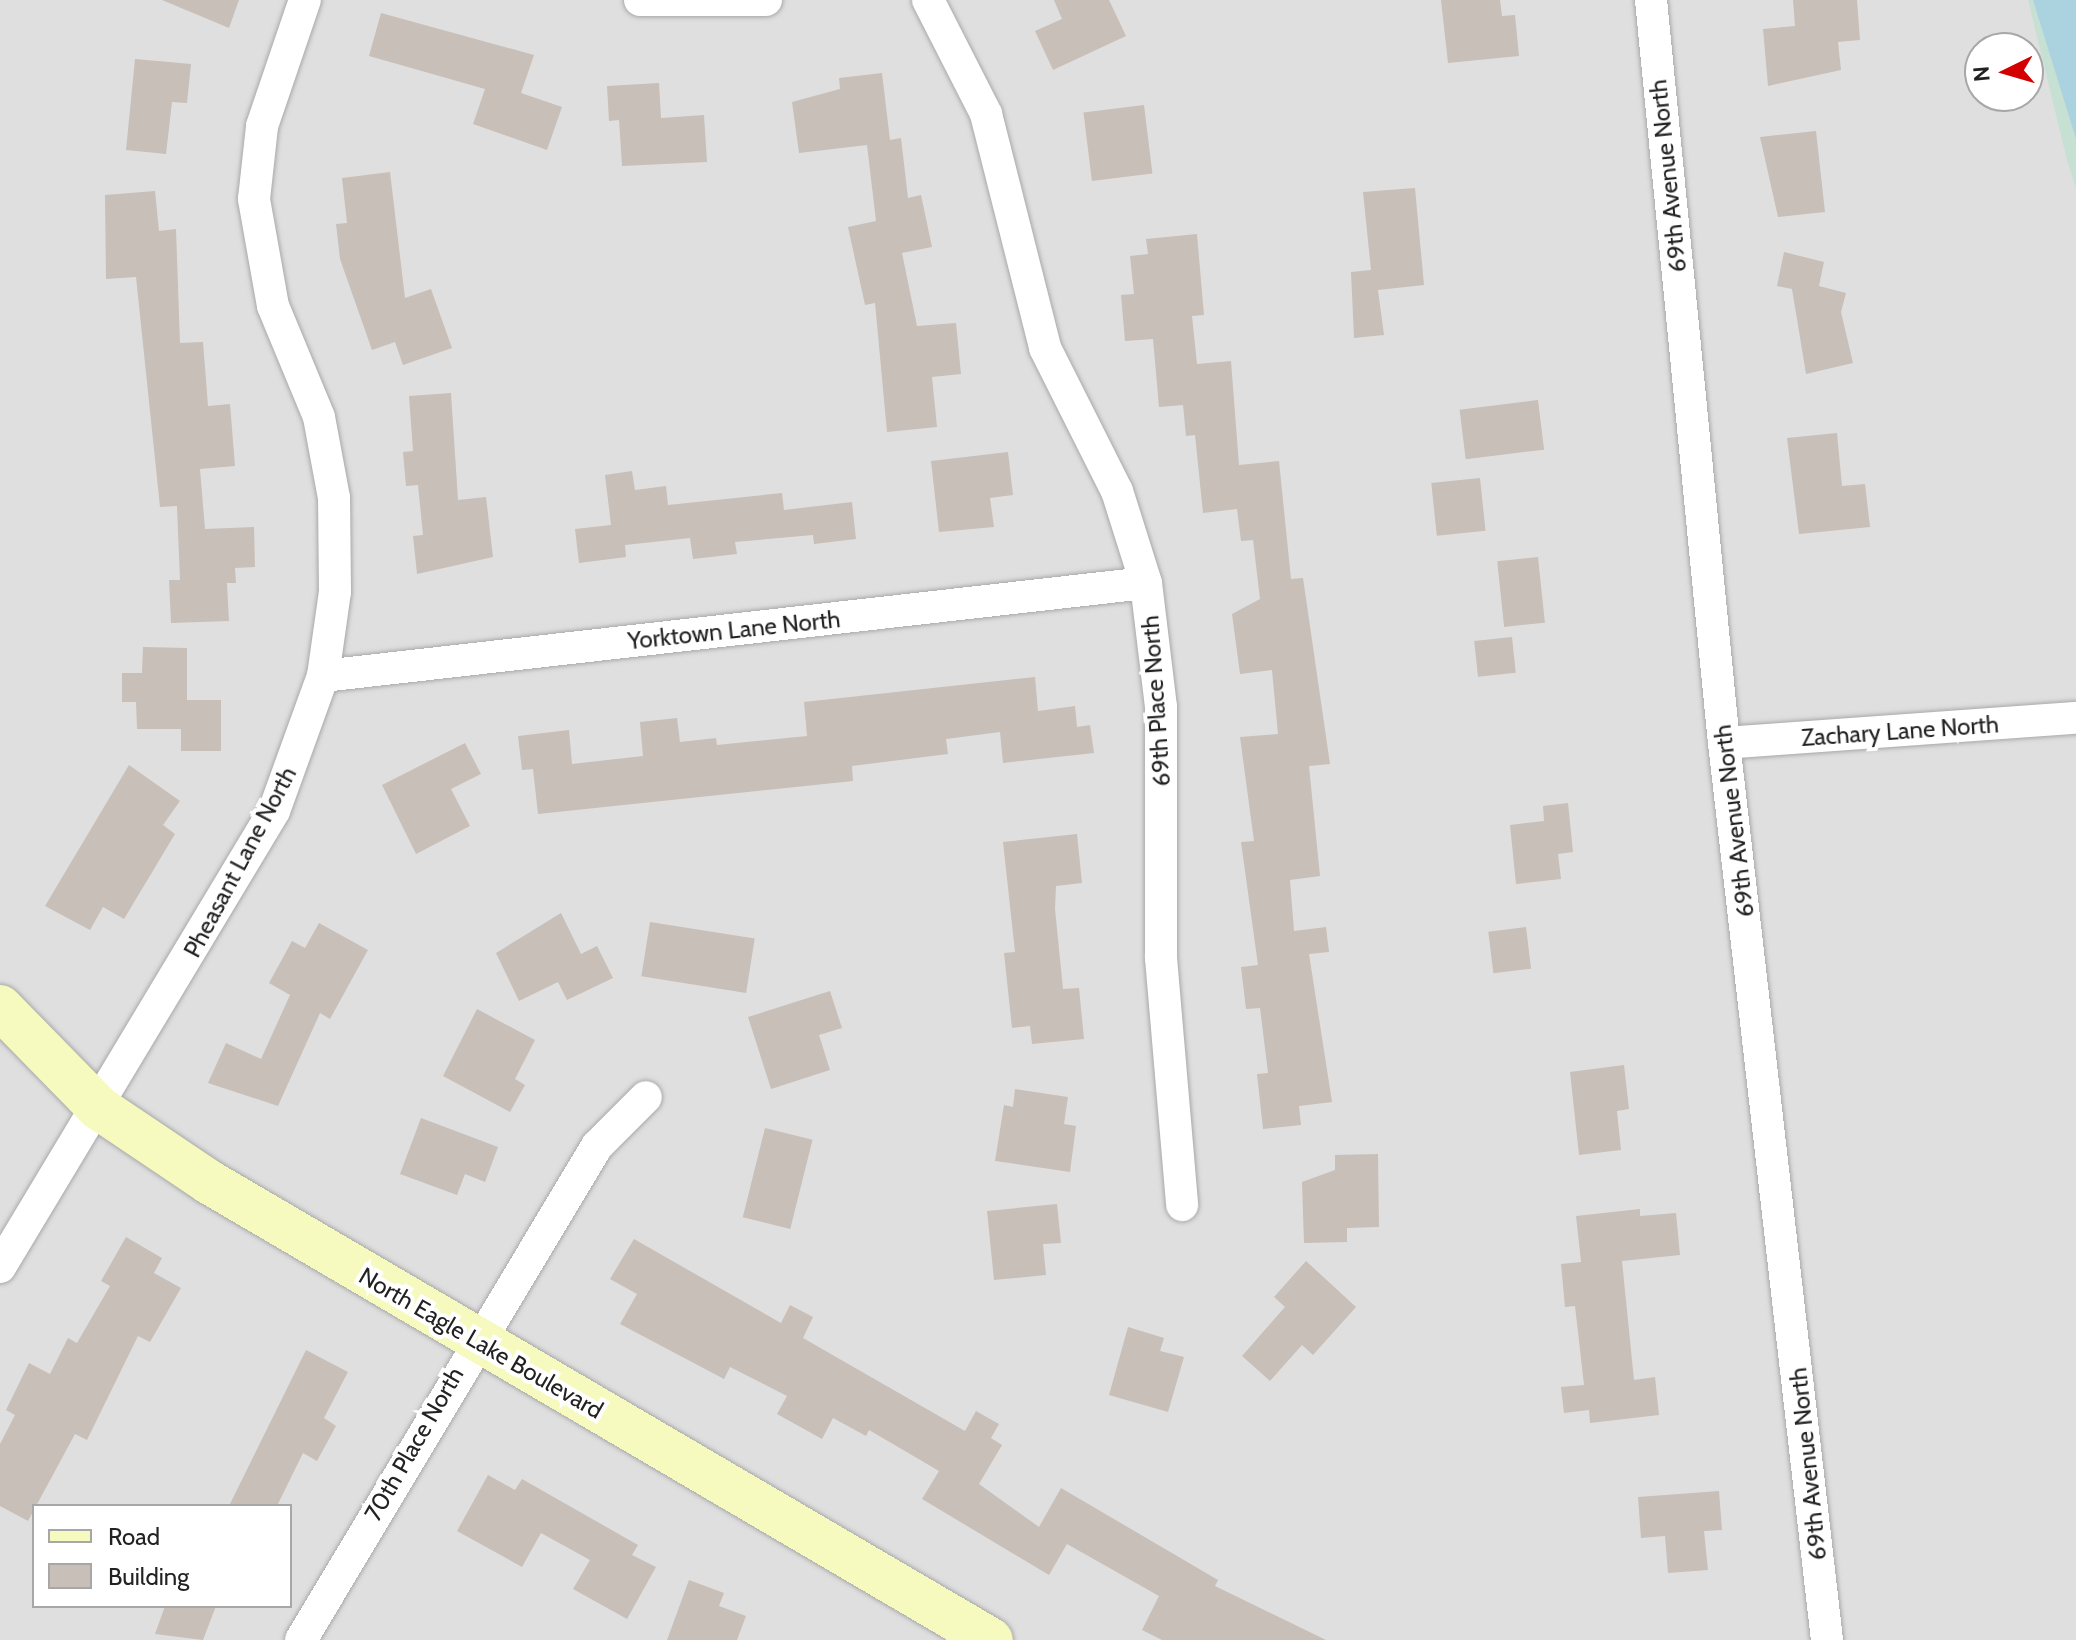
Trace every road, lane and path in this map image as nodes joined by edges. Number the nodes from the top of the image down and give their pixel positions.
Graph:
1 (305, 0) edge
2 (640, 0) edge
3 (766, 0) edge
4 (928, 0) edge
5 (1651, 0) edge
6 (1146, 583) junction
7 (323, 676) junction
8 (2076, 718) edge
9 (1724, 743) junction
10 (0, 1007) edge
11 (646, 1097) dead end
12 (99, 1108) junction
13 (1182, 1205) dead end
14 (0, 1267) edge
15 (475, 1341) junction
16 (301, 1640) edge
17 (991, 1640) edge
18 (1827, 1640) edge

1 - 7 street, Pheasant Lane North
2 - 3 street
4 - 6 street, 69th Place North
5 - 9 street, 69th Avenue North
6 - 7 street, Yorktown Lane North
6 - 13 street, 69th Place North
7 - 12 street, Pheasant Lane North
8 - 9 street, Zachary Lane North
9 - 18 street, 69th Avenue North
10 - 12 street, North Eagle Lake Boulevard
11 - 15 street, 70th Place North
12 - 14 street, Pheasant Lane North
12 - 15 street, North Eagle Lake Boulevard
15 - 16 street, 70th Place North
15 - 17 street, North Eagle Lake Boulevard

